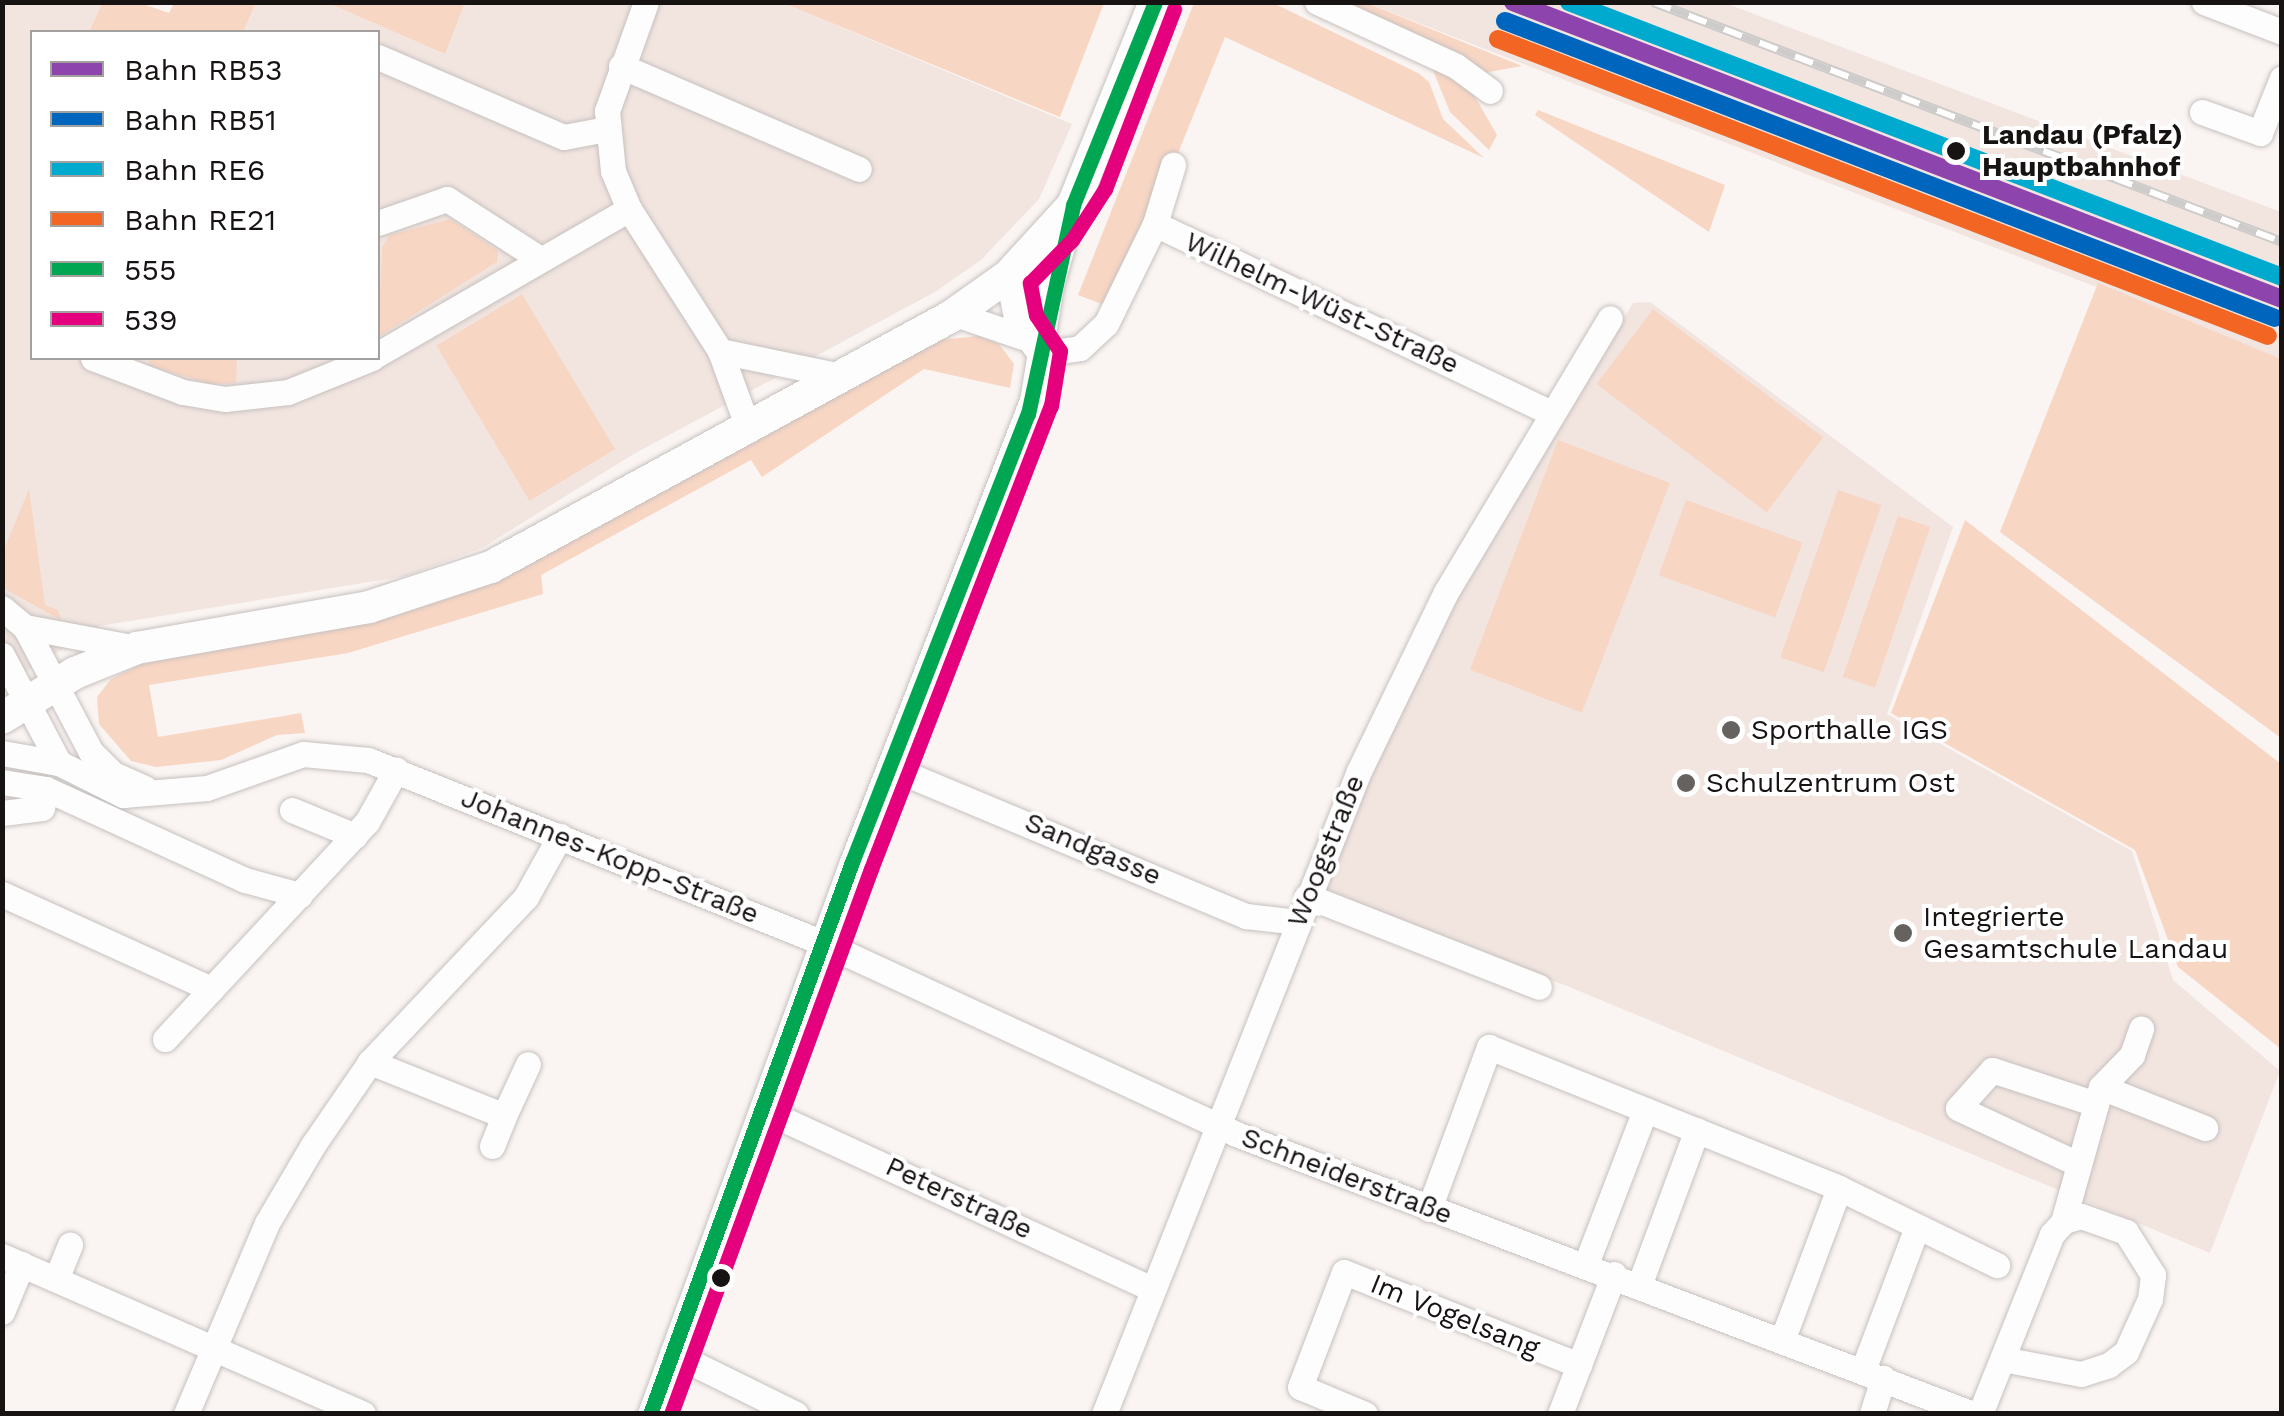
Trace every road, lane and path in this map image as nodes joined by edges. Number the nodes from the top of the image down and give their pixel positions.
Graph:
1 (646, 2) edge
2 (1318, 2) edge
3 (2204, 2) edge
4 (1153, 7) edge
5 (2282, 32) edge
6 (380, 58) edge
7 (620, 66) junction
8 (2282, 78) edge
9 (1490, 91) dead end
10 (2202, 112) dead end
11 (606, 129) junction
12 (1172, 166) dead end
13 (859, 169) dead end
14 (1074, 205) junction
15 (629, 209) junction
16 (380, 222) edge
17 (1155, 224) junction
18 (540, 259) junction
19 (1008, 276) junction
20 (1048, 311) junction
21 (954, 314) junction
22 (1610, 318) dead end
23 (1032, 346) junction
24 (720, 351) junction
25 (380, 353) edge
26 (365, 360) edge
27 (122, 363) edge
28 (836, 375) junction
29 (1550, 412) junction
30 (748, 425) junction
31 (2, 608) edge
32 (25, 627) junction
33 (137, 648) junction
34 (2, 655) edge
35 (56, 684) junction
36 (15, 710) edge
37 (2, 753) edge
38 (58, 763) junction
39 (892, 768) junction
40 (396, 770) junction
41 (2, 782) edge
42 (46, 789) junction
43 (159, 794) junction
44 (292, 810) dead end
45 (2, 813) edge
46 (355, 836) junction
47 (560, 836) junction
48 (2, 894) edge
49 (300, 895) junction
50 (1307, 896) junction
51 (1296, 922) junction
52 (823, 943) junction
53 (1540, 987) dead end
54 (211, 990) junction
55 (2141, 1028) dead end
56 (165, 1039) dead end
57 (370, 1062) junction
58 (528, 1064) dead end
59 (2098, 1096) junction
60 (763, 1110) junction
61 (1645, 1110) junction
62 (504, 1116) junction
63 (1219, 1124) junction
64 (2206, 1128) dead end
65 (1697, 1130) junction
66 (492, 1146) dead end
67 (2076, 1163) junction
68 (1839, 1188) junction
69 (1429, 1209) junction
70 (2062, 1222) junction
71 (1917, 1227) junction
72 (70, 1245) dead end
73 (1586, 1264) junction
74 (1997, 1265) dead end
75 (32, 1268) edge
76 (1614, 1274) junction
77 (1640, 1283) junction
78 (1153, 1288) junction
79 (2, 1312) edge
80 (1783, 1338) junction
81 (214, 1347) junction
82 (672, 1353) junction
83 (2002, 1359) junction
84 (1579, 1365) junction
85 (1873, 1374) junction
86 (327, 1406) edge
87 (186, 1414) edge
88 (363, 1414) edge
89 (650, 1414) edge
90 (796, 1414) edge
91 (1104, 1414) edge
92 (1365, 1414) edge
93 (1560, 1414) edge
94 (1872, 1414) edge
95 (1972, 1414) edge
96 (1980, 1414) edge

1 - 7 street
2 - 9 street
3 - 5 street
4 - 14 main road
6 - 11 street
7 - 11 street
7 - 13 street
8 - 10 street
11 - 15 street
12 - 17 street
14 - 19 main road
14 - 20 street
15 - 18 street
15 - 24 street
16 - 18 street
17 - 23 street, Wilhelm-Wüst-Straße
17 - 29 street, Wilhelm-Wüst-Straße
18 - 25 street
19 - 20 street
19 - 21 main road
19 - 23 street
20 - 23 street
21 - 23 street
21 - 28 main road
22 - 29 street, Woogstraße
23 - 39 street
24 - 28 street
24 - 30 street
26 - 27 street
28 - 30 main road
29 - 50 street, Woogstraße
30 - 33 main road
31 - 32 street
32 - 33 street
32 - 35 street
33 - 35 main road
34 - 36 street
35 - 36 main road
35 - 43 street
36 - 38 street
37 - 38 street, Johannes-Kopp-Straße
38 - 43 street, Johannes-Kopp-Straße
39 - 51 street, Sandgasse
39 - 52 street
40 - 43 street, Johannes-Kopp-Straße
40 - 46 street
40 - 47 street, Johannes-Kopp-Straße
41 - 42 street
42 - 45 street
42 - 49 street
44 - 46 street
46 - 49 street
47 - 52 street, Johannes-Kopp-Straße
47 - 57 street
48 - 54 street
49 - 54 street
50 - 51 street, Woogstraße
50 - 53 street
51 - 63 street, Woogstraße
52 - 60 street
52 - 63 street, Schneiderstraße
54 - 56 street
55 - 59 street
57 - 62 street
57 - 81 street
58 - 62 street
59 - 64 street
59 - 67 street
59 - 67 street
60 - 78 street, Peterstraße
60 - 82 street
61 - 65 street
61 - 69 street
61 - 73 street
62 - 66 street
63 - 69 street, Schneiderstraße
63 - 78 street, Woogstraße
65 - 68 street
65 - 77 street
67 - 70 street
68 - 71 street
68 - 80 street
69 - 73 street, Schneiderstraße
70 - 83 street
70 - 83 street
71 - 74 street
71 - 85 street
72 - 75 street
73 - 76 street, Schneiderstraße
75 - 79 street
75 - 81 street
76 - 77 street, Schneiderstraße
76 - 84 street
77 - 80 street, Schneiderstraße
78 - 91 street, Woogstraße
80 - 85 street, Schneiderstraße
81 - 86 street
81 - 87 street
82 - 89 street
82 - 90 street
83 - 96 street
84 - 92 street, Im Vogelsang
84 - 93 street
85 - 94 street
85 - 95 street, Schneiderstraße
86 - 88 street

